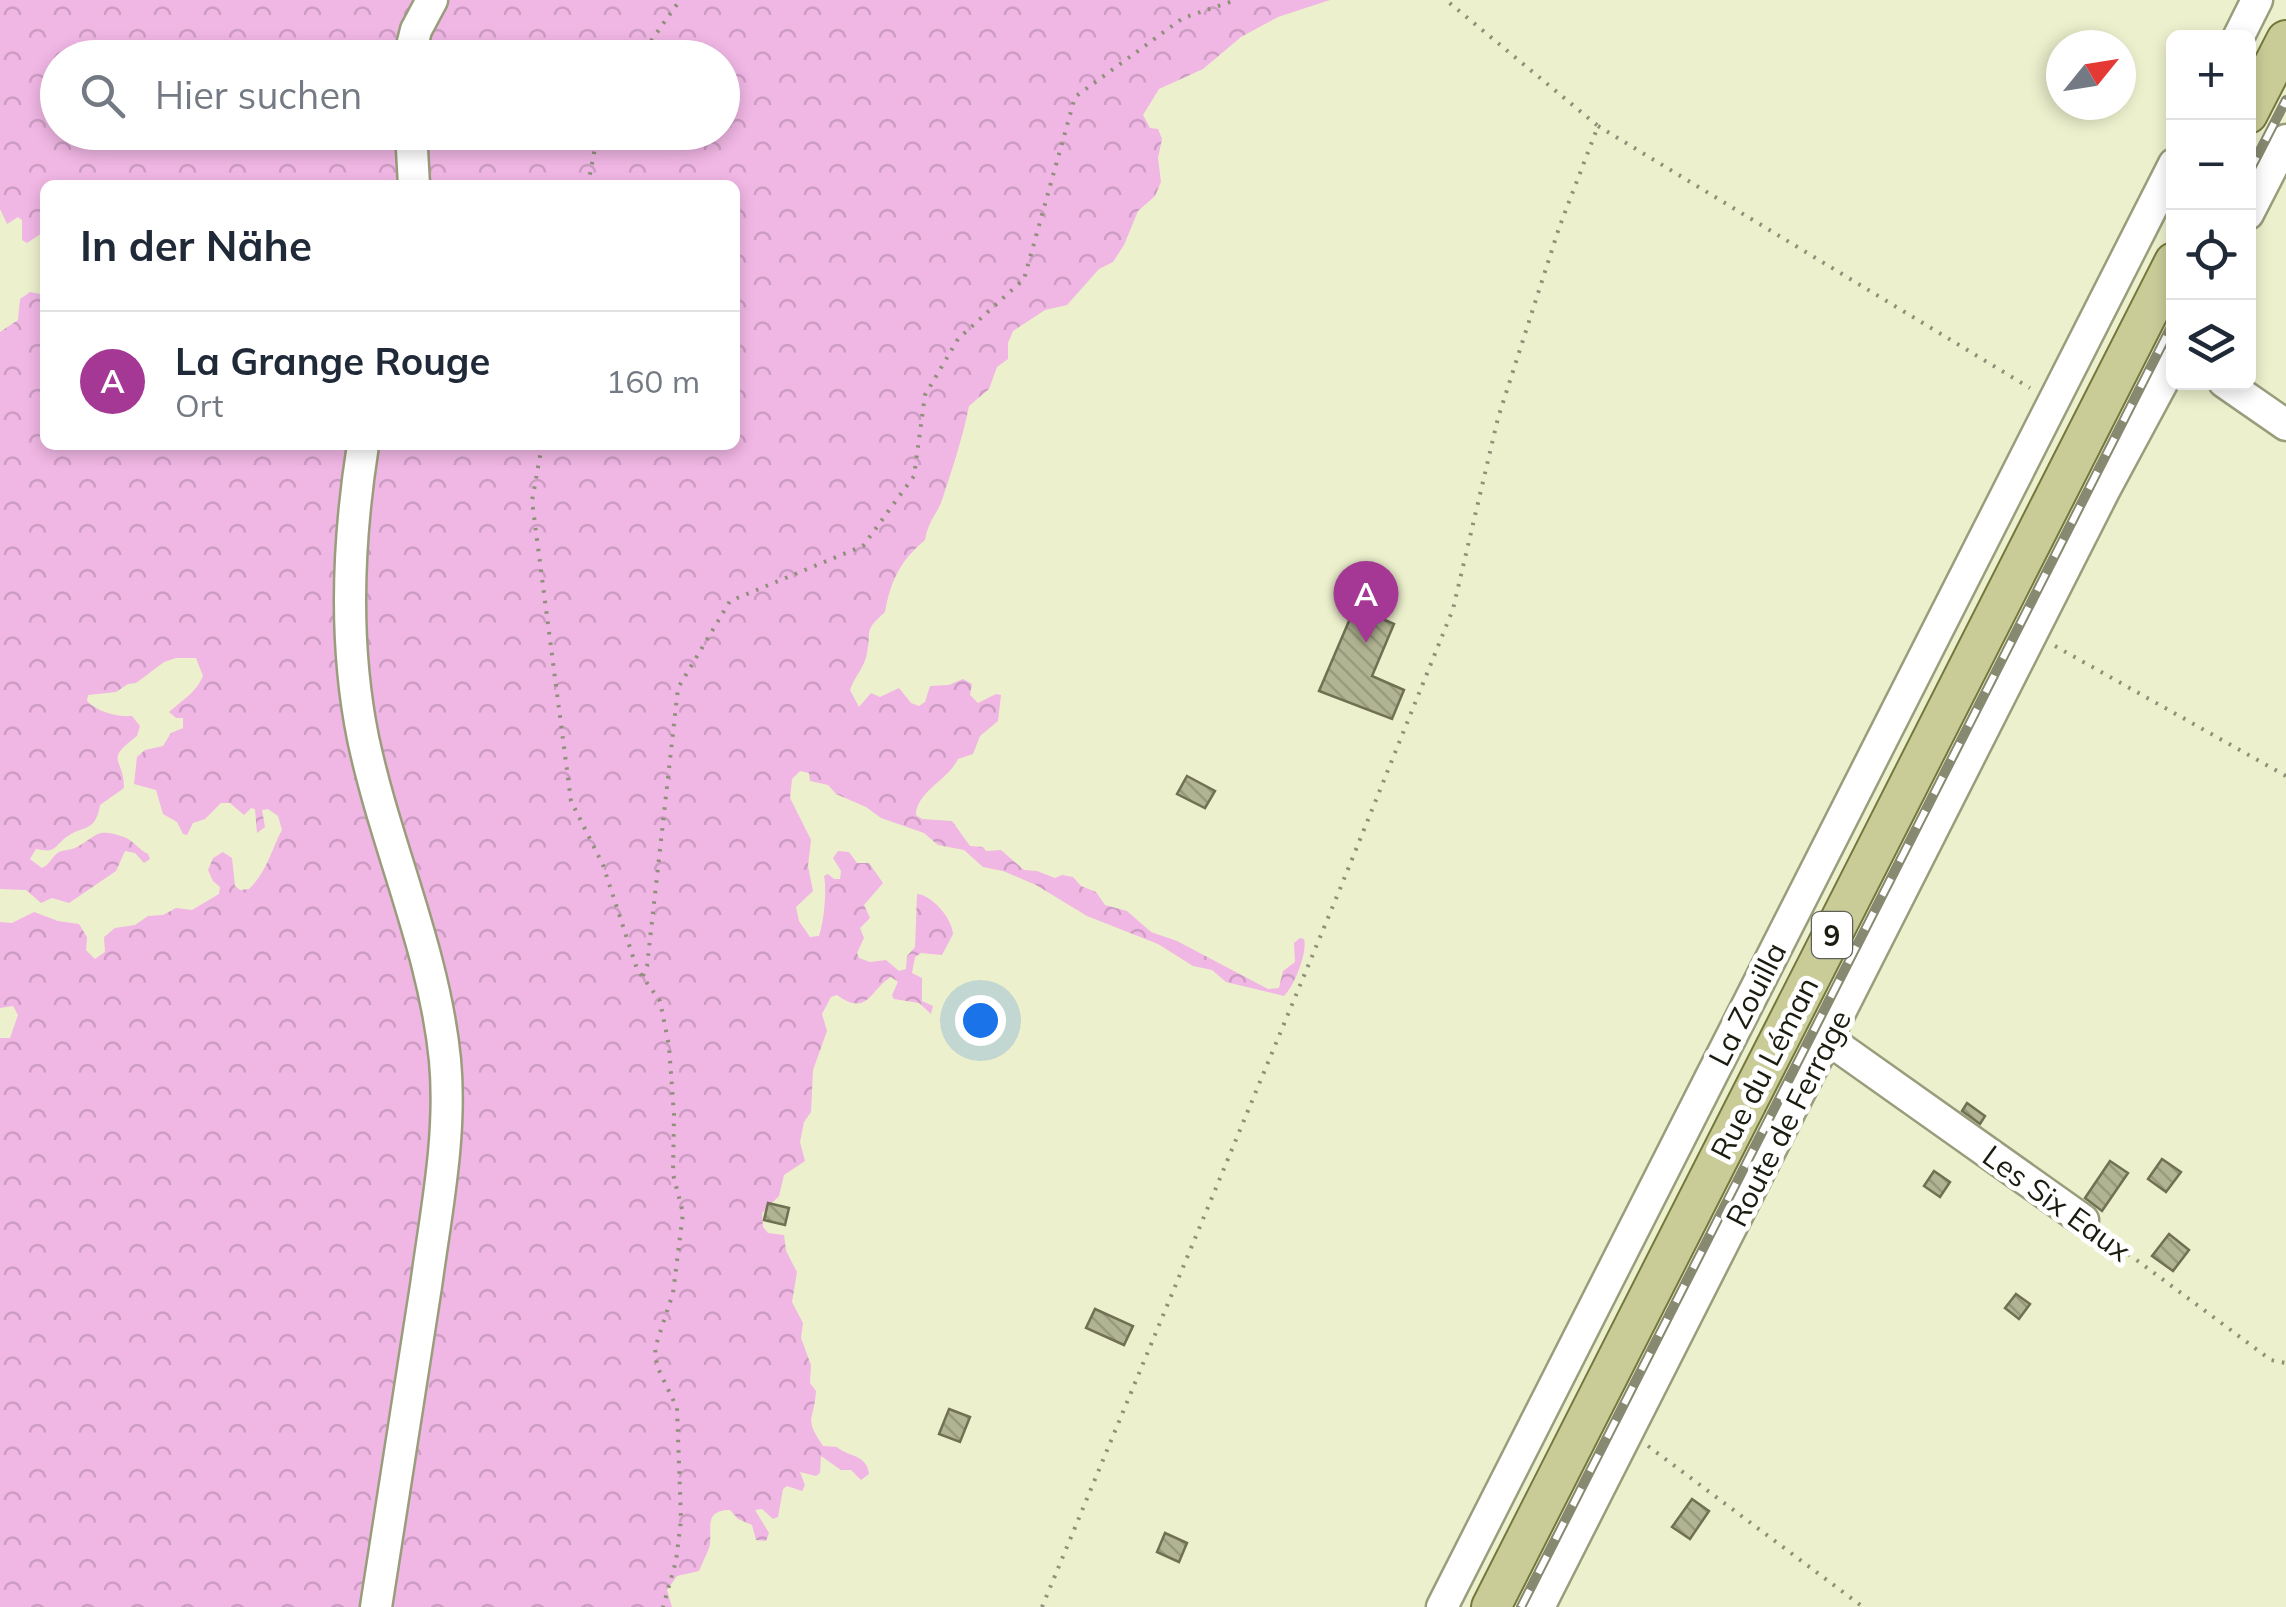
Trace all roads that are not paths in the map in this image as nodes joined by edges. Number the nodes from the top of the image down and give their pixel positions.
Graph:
1 (432, 0) edge
2 (2257, 0) edge
3 (2242, 30) edge
4 (414, 40) edge
5 (2286, 40) edge
6 (2256, 98) edge
7 (2286, 140) edge
8 (412, 150) edge
9 (414, 180) edge
10 (2166, 180) edge
11 (2250, 210) edge
12 (2166, 278) edge
13 (2166, 376) edge
14 (2236, 390) edge
15 (2286, 425) edge
16 (363, 450) edge
17 (1826, 1042) junction
18 (2083, 1220) road end
19 (378, 1595) edge
20 (1442, 1607) edge
21 (1491, 1607) edge
22 (1539, 1607) edge

1 - 4 street
2 - 3 street
5 - 6 main road
7 - 11 street
8 - 9 street
10 - 20 street, La Zouilla
12 - 21 main road, Rue du Léman / 9
13 - 17 street, Route de Ferrage
14 - 15 street
16 - 19 street
17 - 18 street, Les Six Eaux
17 - 22 street, Route de Ferrage

